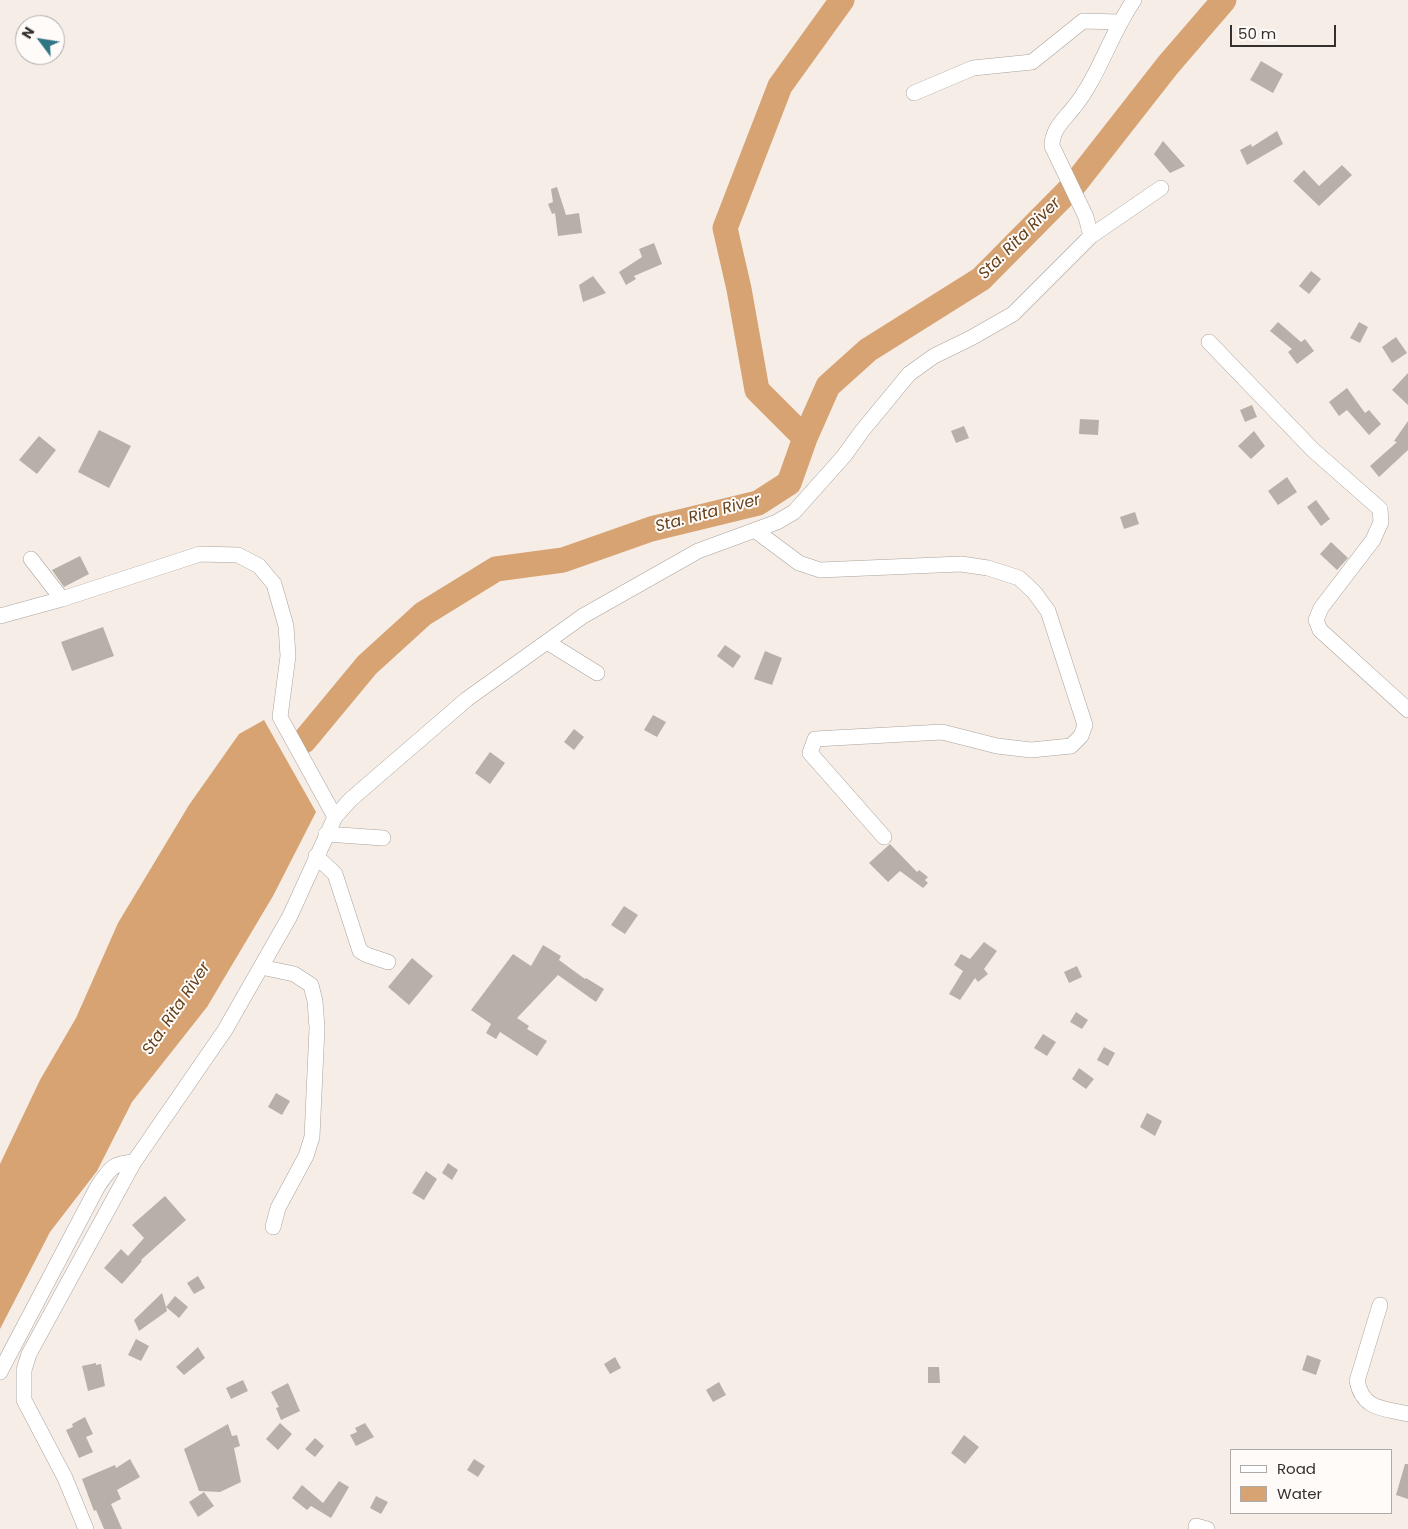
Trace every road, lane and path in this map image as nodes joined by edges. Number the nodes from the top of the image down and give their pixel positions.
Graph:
1 (1134, 0) edge
2 (1119, 22) junction
3 (914, 93) dead end
4 (1161, 188) dead end
5 (1091, 236) junction
6 (1209, 342) dead end
7 (756, 531) junction
8 (31, 559) dead end
9 (62, 599) junction
10 (0, 616) edge
11 (547, 642) junction
12 (597, 673) dead end
13 (1408, 710) edge
14 (334, 817) junction
15 (326, 834) junction
16 (884, 836) dead end
17 (383, 838) dead end
18 (316, 856) junction
19 (388, 962) dead end
20 (261, 967) junction
21 (134, 1162) junction
22 (273, 1228) dead end
23 (1380, 1305) dead end
24 (0, 1372) edge
25 (1408, 1414) edge
26 (86, 1529) edge

1 - 2 street
2 - 3 street
2 - 5 street
4 - 5 street
5 - 7 street
6 - 13 street
7 - 11 street
7 - 16 street
8 - 9 street
9 - 10 street
9 - 14 street
11 - 12 street
11 - 14 street
14 - 15 street
15 - 17 street
15 - 18 street
18 - 19 street
18 - 20 street
20 - 21 street
20 - 22 street
21 - 24 street
21 - 26 street
23 - 25 street

